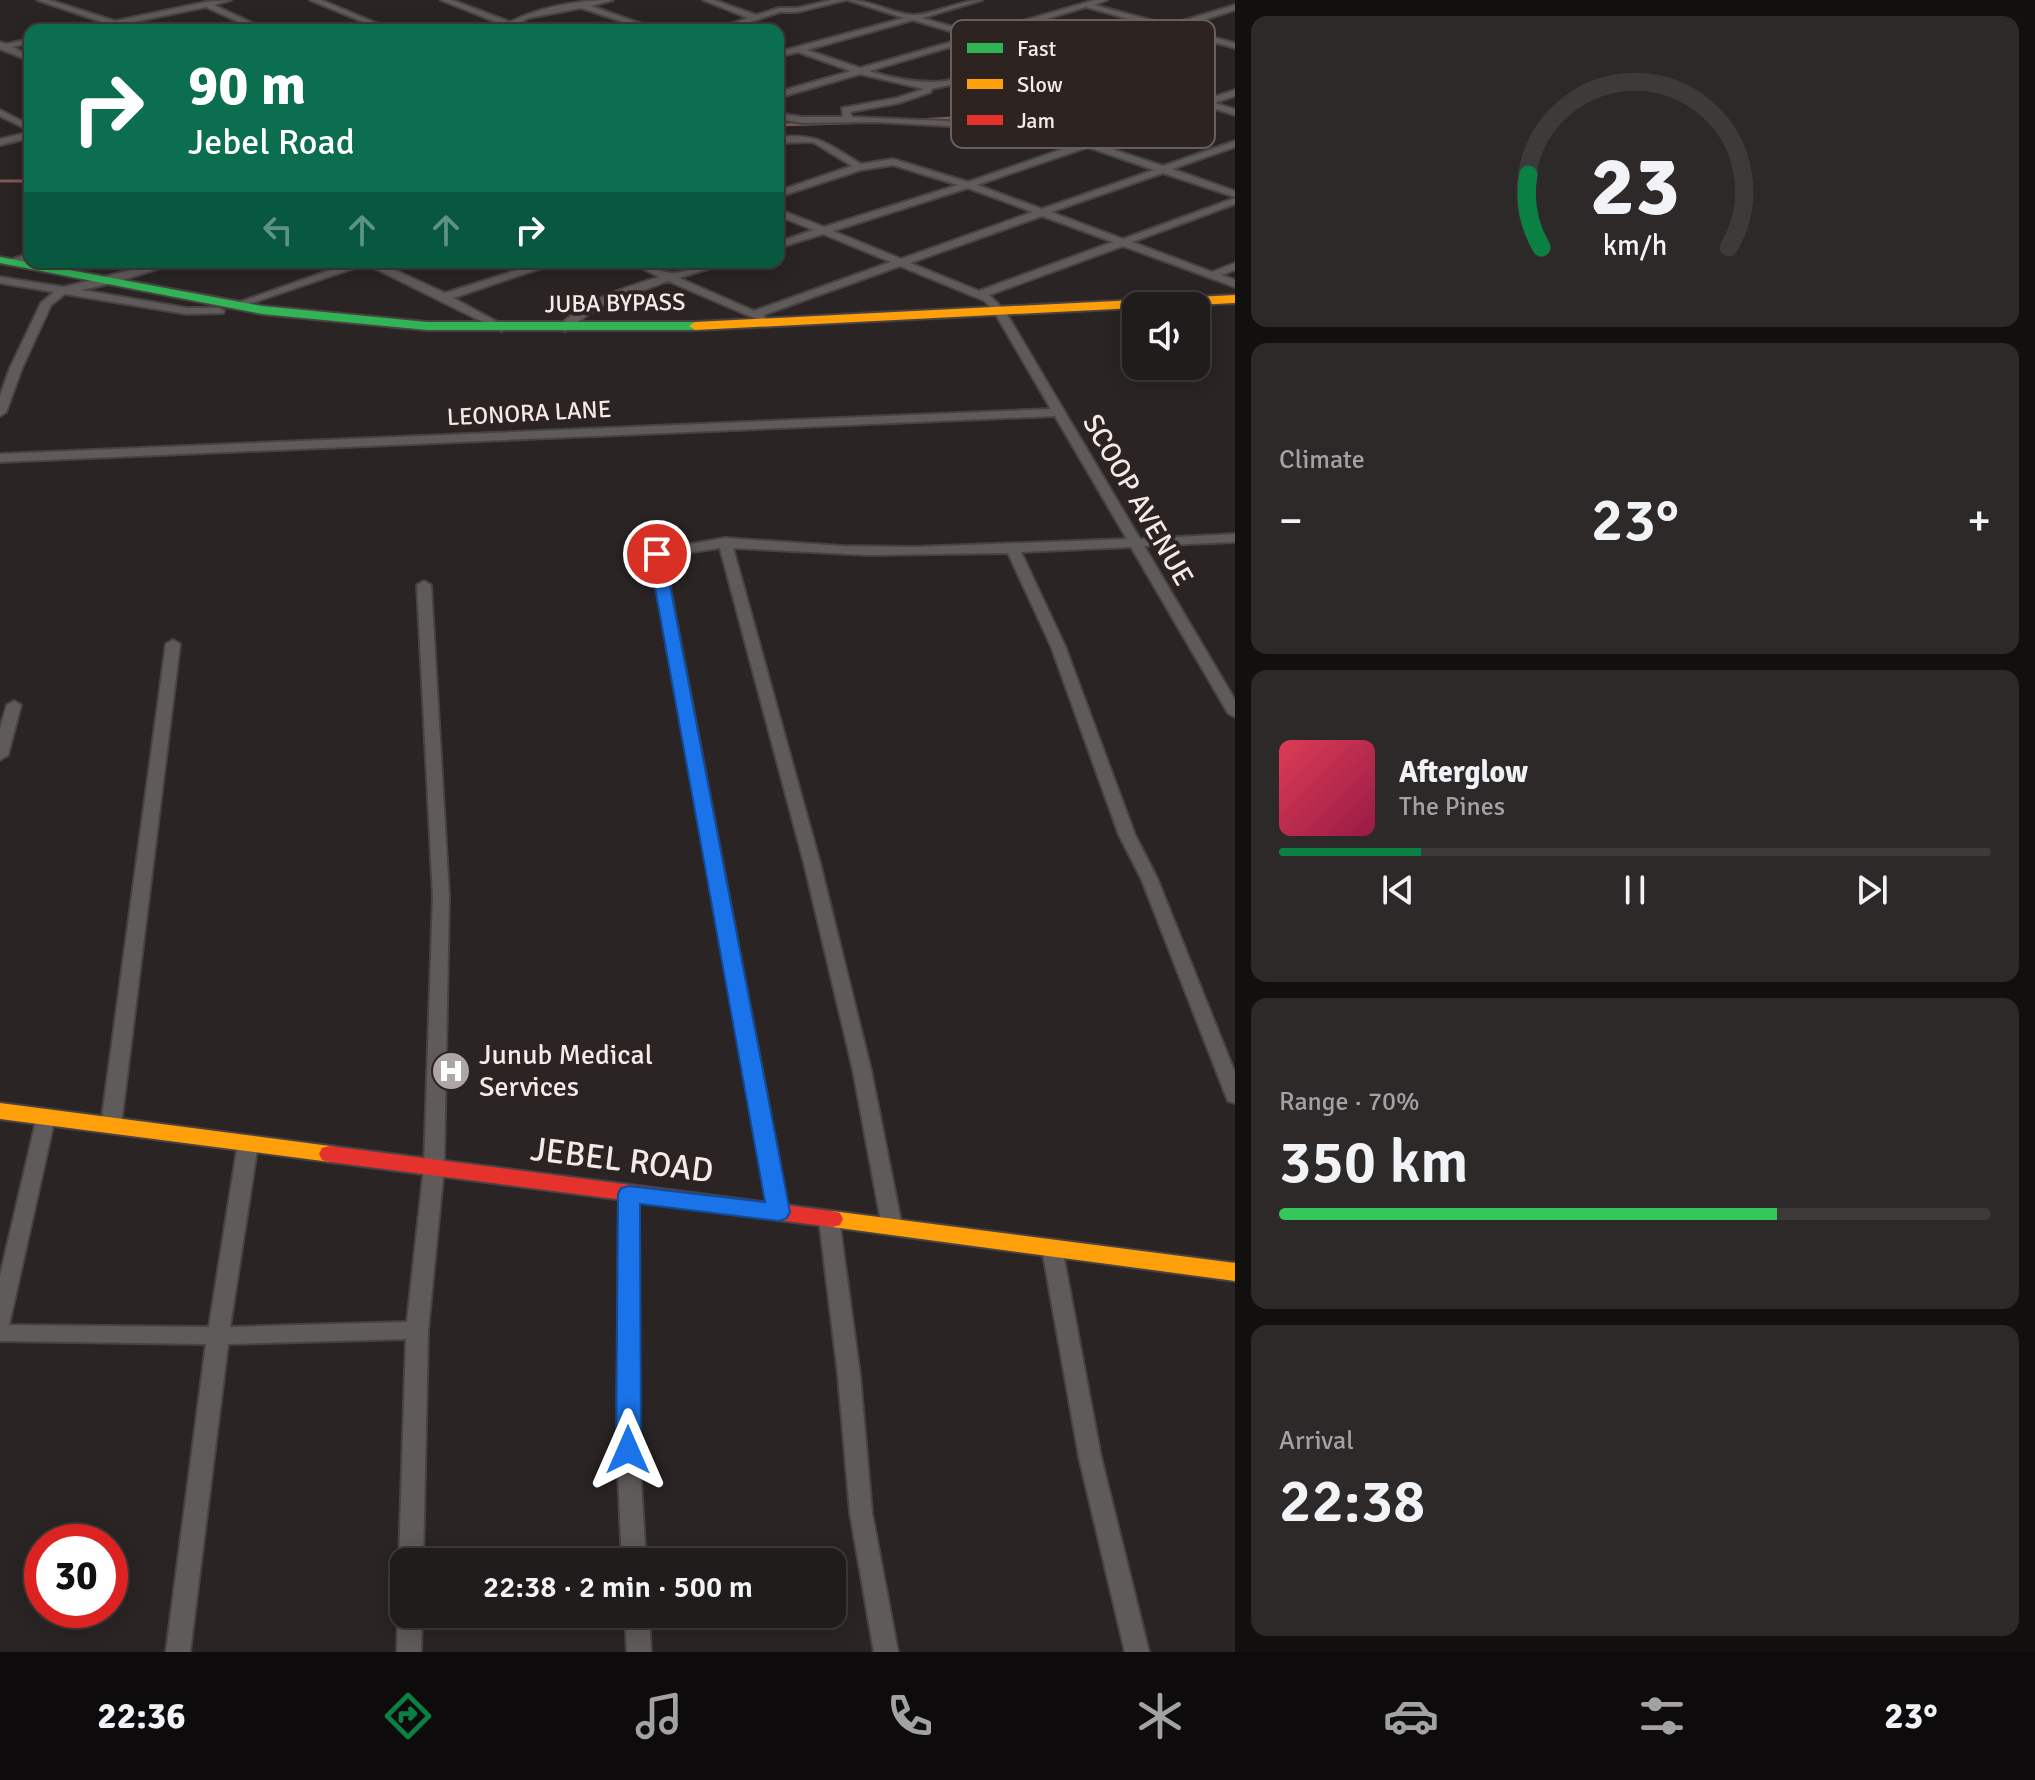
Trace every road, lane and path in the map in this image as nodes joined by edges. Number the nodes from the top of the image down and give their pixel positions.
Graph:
1 (41, 0) edge
2 (196, 0) edge
3 (227, 0) edge
4 (314, 0) edge
5 (445, 0) edge
6 (567, 0) edge
7 (609, 0) edge
8 (707, 0) edge
9 (842, 0) edge
10 (978, 0) edge
11 (1071, 0) edge
12 (1103, 0) edge
13 (858, 1) edge
14 (207, 5) junction
15 (582, 5) junction
16 (1087, 5) junction
17 (1235, 7) edge
18 (753, 17) junction
19 (914, 17) junction
20 (1035, 20) edge
21 (1140, 20) edge
22 (1194, 20) edge
23 (114, 24) joint
24 (250, 24) edge
25 (374, 24) edge
26 (509, 24) joint
27 (637, 24) edge
28 (735, 24) edge
29 (951, 29) edge
30 (1215, 41) edge
31 (24, 42) edge
32 (951, 45) edge
33 (1, 46) edge
34 (1235, 46) edge
35 (798, 49) junction
36 (784, 53) edge
37 (24, 56) edge
38 (866, 71) junction
39 (951, 82) edge
40 (937, 86) junction
41 (784, 93) edge
42 (1235, 93) edge
43 (1215, 100) edge
44 (1215, 106) edge
45 (1235, 112) edge
46 (0, 113) edge
47 (784, 117) edge
48 (851, 120) junction
49 (951, 123) edge
50 (24, 125) edge
51 (24, 136) edge
52 (784, 140) edge
53 (0, 142) edge
54 (1235, 144) edge
55 (1076, 148) edge
56 (1099, 148) edge
57 (859, 167) junction
58 (1163, 171) junction
59 (968, 185) junction
60 (784, 192) edge
61 (1235, 194) edge
62 (1235, 201) edge
63 (1039, 213) junction
64 (784, 214) edge
65 (826, 231) junction
66 (784, 243) edge
67 (1121, 244) junction
68 (24, 258) edge
69 (900, 262) junction
70 (3, 264) edge
71 (1235, 266) edge
72 (24, 267) edge
73 (28, 268) edge
74 (153, 268) edge
75 (348, 268) edge
76 (379, 268) edge
77 (535, 268) edge
78 (648, 268) edge
79 (705, 268) edge
80 (1211, 276) junction
81 (671, 279) junction
82 (0, 280) edge
83 (109, 281) junction
84 (1235, 284) edge
85 (89, 286) junction
86 (62, 291) junction
87 (979, 295) junction
88 (444, 297) junction
89 (1235, 299) edge
90 (228, 308) junction
91 (1235, 308) edge
92 (1210, 309) edge
93 (1122, 313) edge
94 (752, 315) junction
95 (1003, 315) junction
96 (772, 323) junction
97 (501, 328) junction
98 (562, 329) junction
99 (0, 412) edge
100 (1059, 412) junction
101 (0, 458) edge
102 (1235, 538) edge
103 (725, 542) junction
104 (1136, 542) junction
105 (1012, 547) junction
106 (424, 585) dead end
107 (173, 644) dead end
108 (14, 705) dead end
109 (1235, 713) edge
110 (0, 755) edge
111 (1235, 1096) edge
112 (0, 1111) edge
113 (46, 1117) junction
114 (111, 1125) junction
115 (248, 1143) junction
116 (434, 1167) junction
117 (629, 1194) junction
118 (779, 1212) junction
119 (829, 1219) junction
120 (892, 1227) junction
121 (1052, 1248) junction
122 (1235, 1272) edge
123 (0, 1321) edge
124 (417, 1330) junction
125 (0, 1333) edge
126 (218, 1336) junction
127 (411, 1548) edge
128 (633, 1548) edge
129 (410, 1628) edge
130 (638, 1628) edge
131 (178, 1652) edge
132 (409, 1652) edge
133 (639, 1652) edge
134 (886, 1652) edge
135 (1137, 1652) edge

1 - 23 street
2 - 14 street
3 - 14 street
4 - 25 street
5 - 26 street
6 - 15 street
7 - 15 street
8 - 18 street
9 - 18 street
10 - 19 street
11 - 16 street
12 - 16 street
13 - 19 street
14 - 23 street
14 - 24 street
15 - 26 street
15 - 27 street
16 - 20 street
16 - 21 street
17 - 22 street
18 - 28 street
19 - 29 street
19 - 35 street
30 - 34 street
31 - 33 street
32 - 38 street
33 - 37 street
35 - 36 street
35 - 38 street
38 - 40 street
38 - 41 street
39 - 40 street
40 - 48 street
42 - 43 street
44 - 45 street
46 - 50 street
47 - 48 street
48 - 49 street
51 - 53 street
52 - 57 street
54 - 58 street
55 - 59 street
56 - 58 street
57 - 59 street
57 - 60 street
58 - 61 street
58 - 63 street
59 - 63 street
59 - 65 street
62 - 67 street
63 - 67 street
63 - 69 street
64 - 65 street
65 - 66 street
65 - 69 street
67 - 80 street
67 - 87 street
68 - 70 street
69 - 87 street
69 - 94 street
70 - 72 main road, JUBA BYPASS
70 - 85 main road, JUBA BYPASS
71 - 80 street
73 - 83 main road, JUBA BYPASS
74 - 83 street
75 - 90 street
76 - 88 street
77 - 88 street
78 - 81 street
79 - 81 street
80 - 84 street
81 - 94 street
81 - 98 street
82 - 86 street
83 - 85 street
83 - 90 main road, JUBA BYPASS
85 - 86 street
85 - 90 main road, JUBA BYPASS
86 - 90 street
86 - 99 street
87 - 95 street
88 - 97 street
89 - 95 main road, JUBA BYPASS
90 - 95 main road, JUBA BYPASS
90 - 97 main road, JUBA BYPASS
91 - 92 main road
93 - 95 main road, JUBA BYPASS
94 - 96 street
95 - 96 main road, JUBA BYPASS
95 - 100 street, SCOOP AVENUE
96 - 98 main road, JUBA BYPASS
97 - 98 main road, JUBA BYPASS
100 - 101 street, LEONORA LANE
100 - 104 street, SCOOP AVENUE
102 - 104 street
103 - 105 street
103 - 118 street
103 - 120 street
104 - 105 street
104 - 109 street, SCOOP AVENUE
105 - 111 street
106 - 116 street
107 - 114 street
108 - 110 street
112 - 113 main road, JEBEL ROAD
113 - 114 main road, JEBEL ROAD
113 - 123 street
114 - 115 main road, JEBEL ROAD
115 - 116 main road, JEBEL ROAD
115 - 126 street
116 - 117 main road, JEBEL ROAD
116 - 124 street
117 - 118 main road, JEBEL ROAD
117 - 128 street
118 - 119 main road, JEBEL ROAD
119 - 120 main road, JEBEL ROAD
119 - 134 street
120 - 121 main road, JEBEL ROAD
121 - 122 main road, JEBEL ROAD
121 - 135 street
124 - 126 street
124 - 127 street
125 - 126 street
126 - 131 street
129 - 132 street
130 - 133 street

